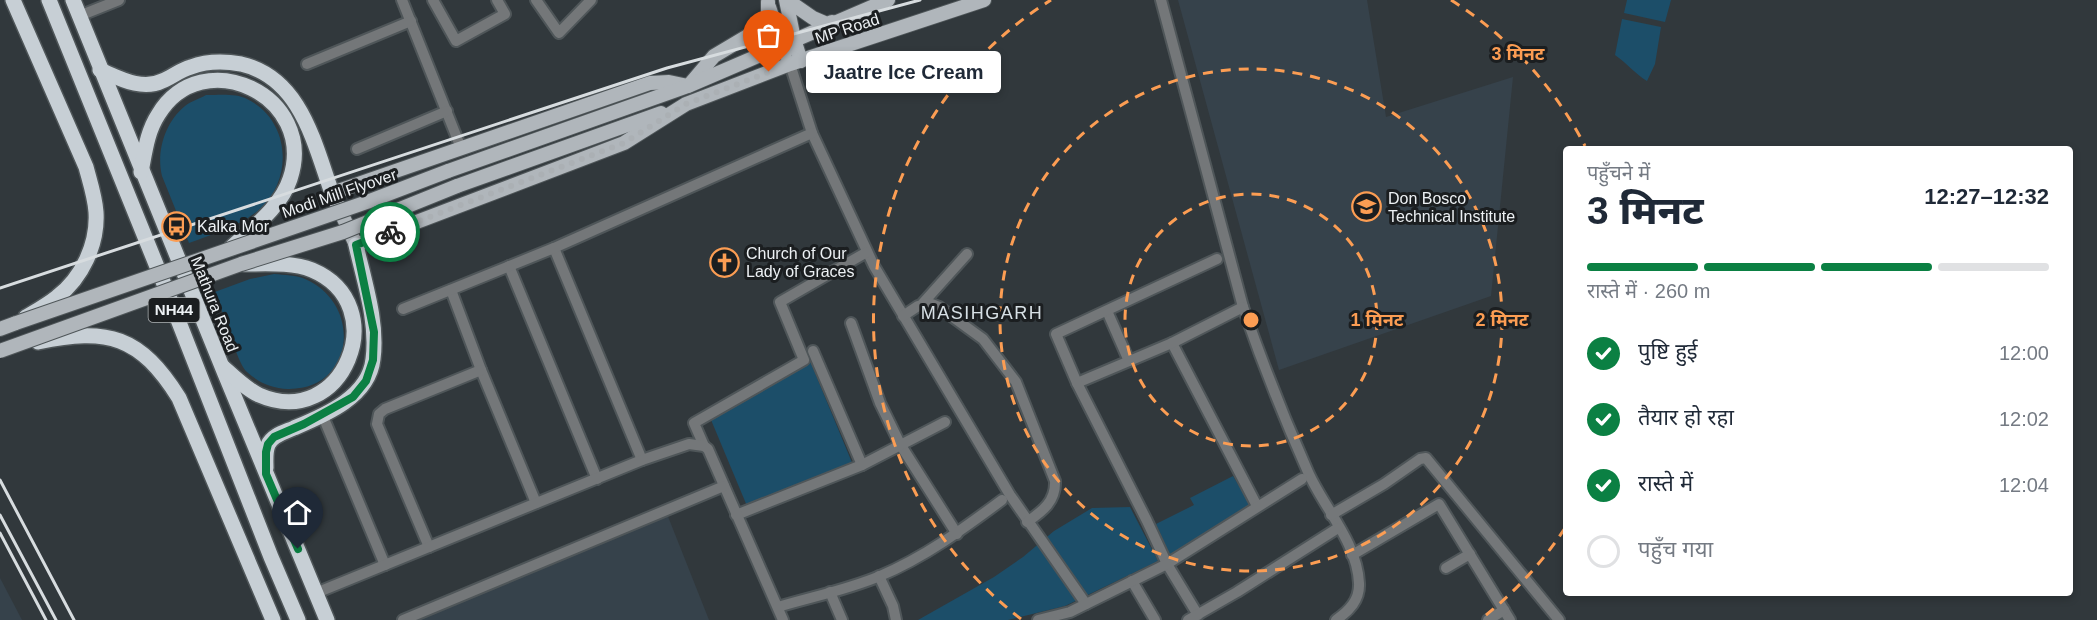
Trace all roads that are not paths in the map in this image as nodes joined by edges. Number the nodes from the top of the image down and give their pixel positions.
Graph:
1 (14, 0) edge
2 (49, 0) edge
3 (73, 0) edge
4 (119, 0) edge
5 (402, 0) edge
6 (433, 0) edge
7 (497, 0) edge
8 (536, 0) edge
9 (591, 0) edge
10 (787, 0) edge
11 (888, 0) edge
12 (984, 0) edge
13 (1161, 0) edge
14 (768, 1) edge
15 (859, 11) junction
16 (79, 16) junction
17 (411, 21) junction
18 (788, 43) junction
19 (795, 62) junction
20 (307, 64) dead end
21 (100, 70) junction
22 (688, 86) junction
23 (686, 104) junction
24 (447, 111) junction
25 (812, 133) junction
26 (461, 148) junction
27 (357, 149) dead end
28 (141, 172) junction
29 (332, 193) junction
30 (356, 245) junction
31 (231, 248) junction
32 (554, 248) junction
33 (867, 252) junction
34 (966, 254) dead end
35 (1217, 259) dead end
36 (241, 264) junction
37 (509, 266) junction
38 (451, 290) junction
39 (923, 303) junction
40 (1243, 307) junction
41 (403, 309) dead end
42 (1107, 311) junction
43 (903, 316) junction
44 (16, 323) junction
45 (851, 323) dead end
46 (0, 328) edge
47 (1172, 343) junction
48 (4, 350) edge
49 (813, 351) dead end
50 (1130, 361) junction
51 (221, 365) junction
52 (481, 370) junction
53 (1077, 383) junction
54 (322, 414) junction
55 (945, 422) dead end
56 (900, 444) junction
57 (704, 446) junction
58 (642, 460) junction
59 (862, 465) junction
60 (266, 474) junction
61 (597, 479) junction
62 (1302, 479) dead end
63 (724, 486) junction
64 (1002, 500) dead end
65 (536, 503) junction
66 (1257, 506) junction
67 (736, 515) junction
68 (1331, 515) junction
69 (1027, 522) junction
70 (1338, 528) junction
71 (957, 534) junction
72 (429, 547) junction
73 (1470, 554) junction
74 (1352, 555) junction
75 (1167, 564) junction
76 (385, 565) junction
77 (1446, 568) dead end
78 (879, 576) junction
79 (1132, 581) junction
80 (316, 592) junction
81 (830, 592) junction
82 (1086, 604) junction
83 (778, 607) junction
84 (1507, 615) edge
85 (1193, 617) edge
86 (273, 620) edge
87 (298, 620) edge
88 (327, 620) edge
89 (404, 620) edge
90 (783, 620) edge
91 (842, 620) edge
92 (896, 620) edge
93 (1038, 620) edge
94 (1155, 620) edge
95 (1336, 620) edge
96 (1488, 620) edge
97 (1559, 620) edge

1 - 44 highway, bridge
2 - 87 highway, NH44
3 - 16 highway, Mathura Road / NH44
4 - 16 street
5 - 17 street
6 - 7 street
8 - 9 street
10 - 15 main road
10 - 18 main road
11 - 15 main road, MP Road
12 - 19 main road, MP Road
13 - 40 street
14 - 18 main road
14 - 22 main road
15 - 18 main road, MP Road
16 - 21 highway, Mathura Road / NH44
17 - 20 street
17 - 24 street
18 - 19 main road
18 - 22 main road, MP Road
19 - 23 main road, MP Road
19 - 25 street
21 - 28 highway, Mathura Road / NH44
21 - 29 highway
22 - 26 main road
22 - 31 main road, Modi Mill Flyover, bridge
23 - 30 main road
23 - 36 main road, bridge
24 - 26 street
24 - 27 street
25 - 32 street
25 - 33 street
26 - 29 main road
28 - 31 highway
28 - 51 highway, Mathura Road / NH44
29 - 30 main road
30 - 54 highway
31 - 44 main road, Modi Mill Flyover, bridge
32 - 37 street
32 - 58 street
33 - 43 street
33 - 57 street
34 - 39 street
35 - 42 street
36 - 48 main road, bridge
36 - 51 highway
37 - 38 street
37 - 61 street
38 - 41 street
38 - 52 street
39 - 43 street
39 - 69 street
40 - 47 street
40 - 68 street
42 - 50 street
42 - 53 street
43 - 69 street
44 - 46 main road, Modi Mill Flyover
45 - 56 street
47 - 50 street
47 - 66 street
48 - 86 highway, bridge
49 - 59 street
50 - 53 street
51 - 60 highway, Mathura Road / NH44
52 - 65 street
52 - 72 street
53 - 75 street
54 - 60 highway
54 - 76 street
55 - 56 street
56 - 59 street
56 - 71 street
57 - 58 street
57 - 63 street
58 - 61 street
59 - 67 street
60 - 80 highway, Mathura Road / NH44
61 - 65 street
62 - 66 street
63 - 67 street
63 - 89 street
64 - 71 street
65 - 72 street
66 - 75 street
67 - 83 street
68 - 70 street
68 - 97 street
69 - 82 street
70 - 74 street
70 - 85 street
71 - 78 street
72 - 76 street
73 - 74 street
73 - 77 street
73 - 84 street
74 - 95 street
75 - 79 street
75 - 85 street
76 - 80 street
78 - 81 street
78 - 92 street
79 - 82 street
79 - 94 street
80 - 88 highway, Mathura Road / NH44
81 - 83 street
81 - 91 street
82 - 93 street
83 - 90 street
84 - 96 street

